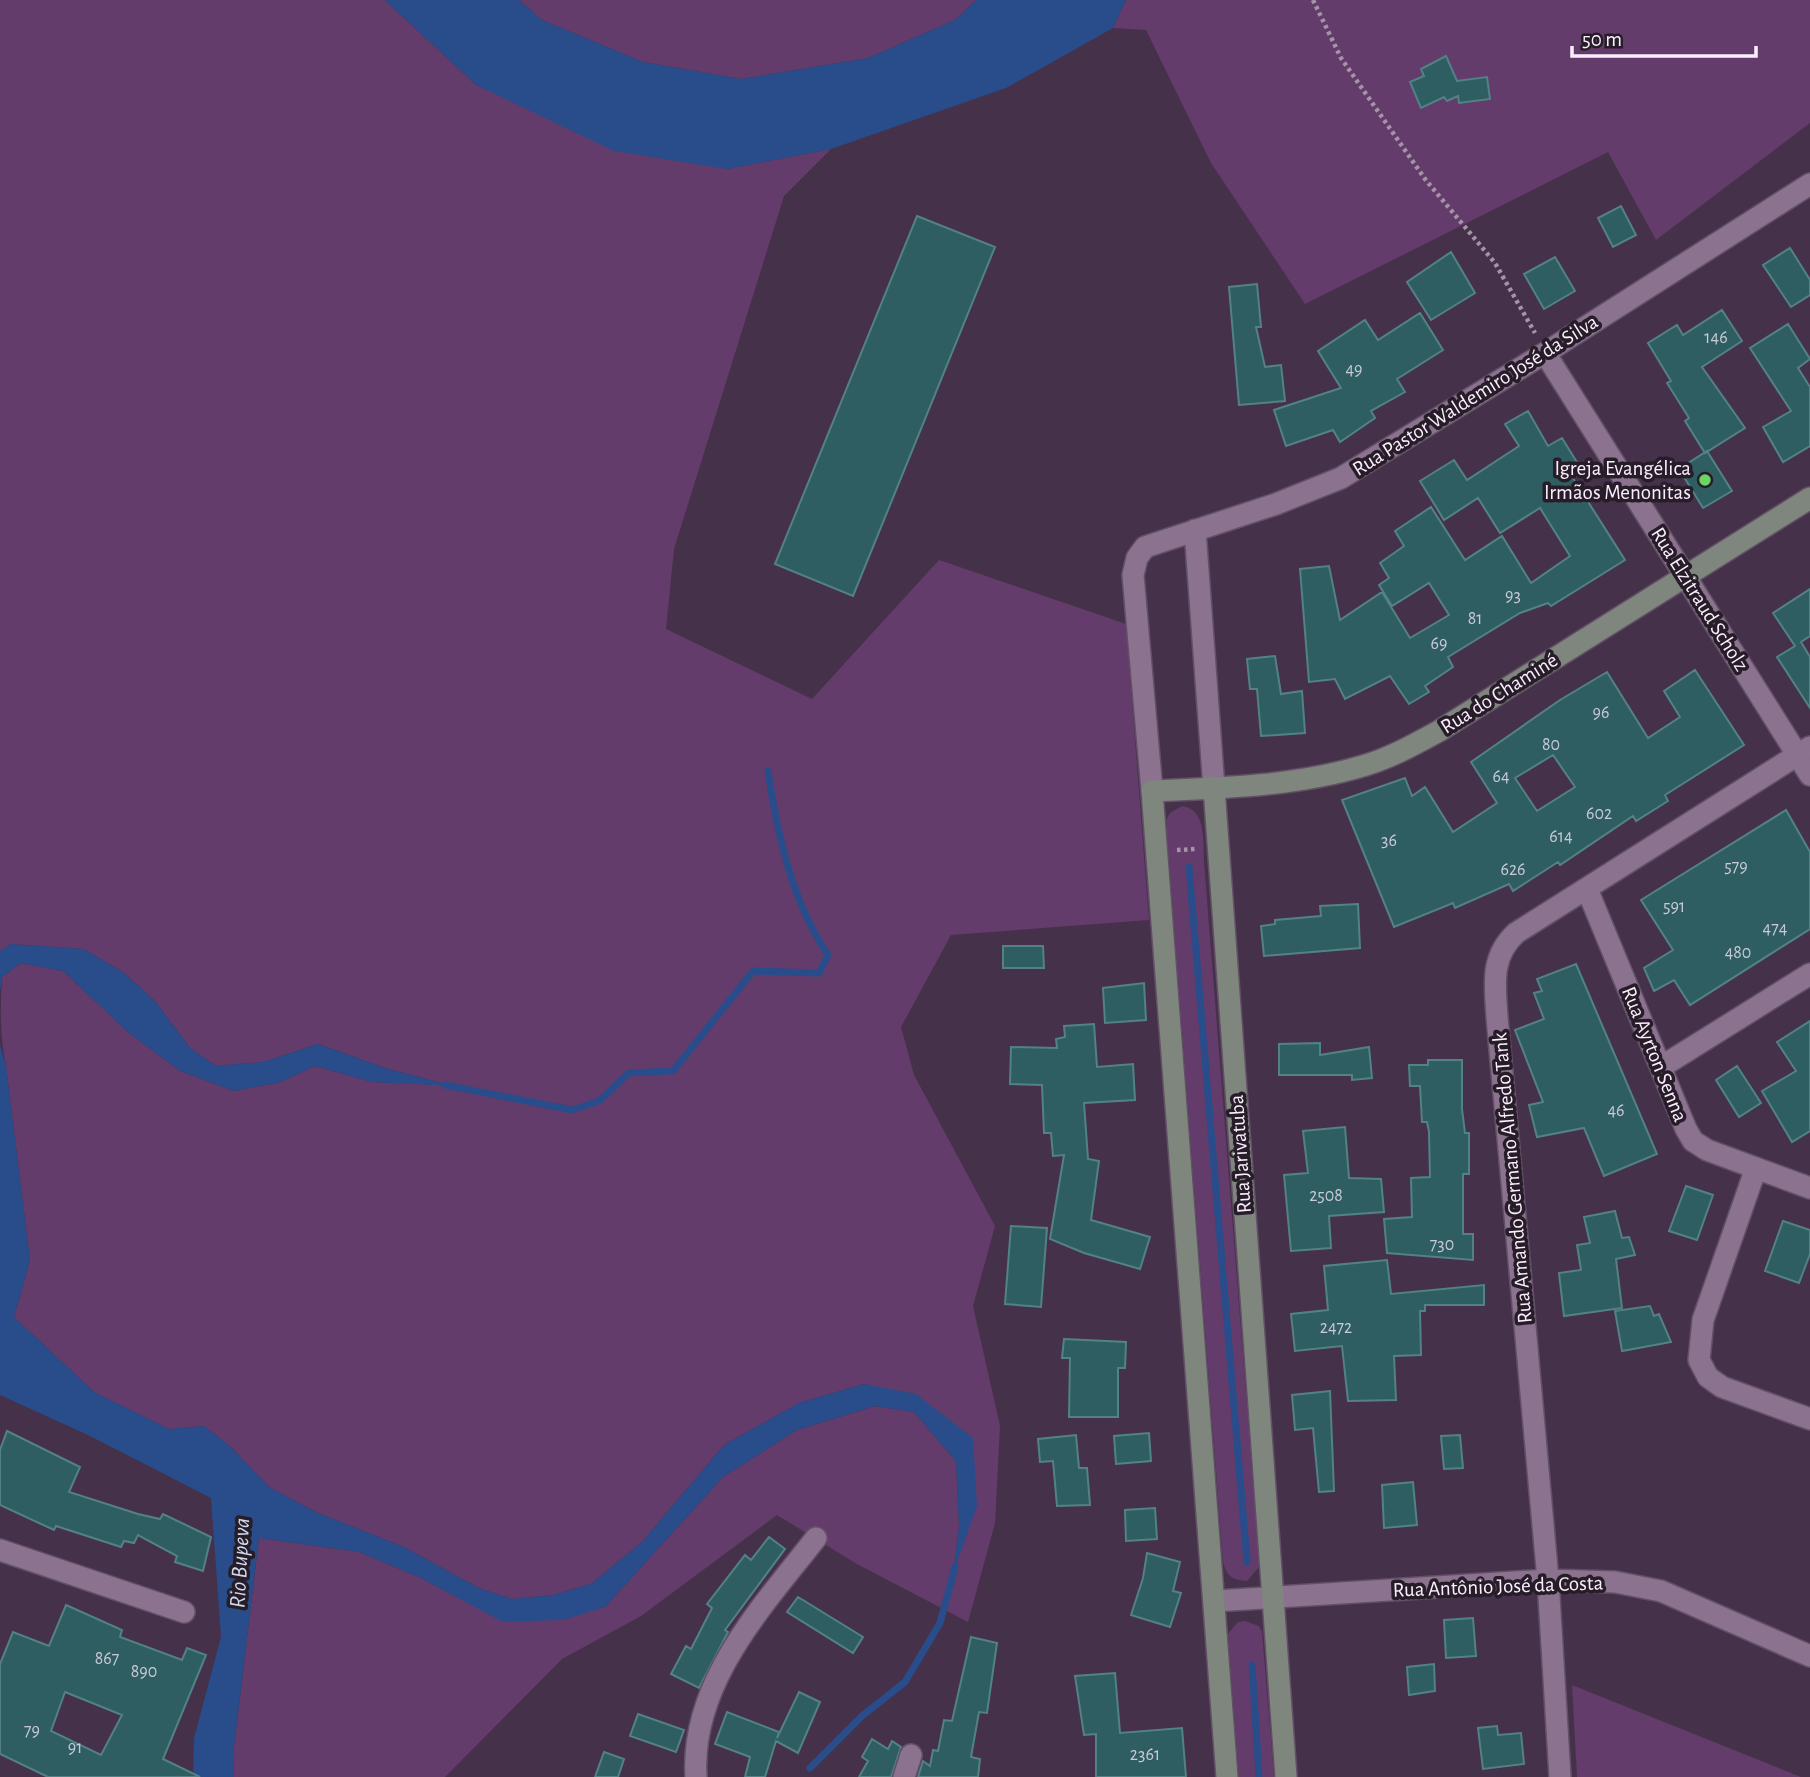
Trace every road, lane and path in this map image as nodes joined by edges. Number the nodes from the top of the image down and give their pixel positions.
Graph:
1 (1313, 0) edge
2 (1810, 184) edge
3 (1545, 353) junction
4 (1810, 498) edge
5 (1195, 530) junction
6 (1686, 576) junction
7 (1804, 751) edge
8 (1810, 775) edge
9 (1214, 788) junction
10 (1152, 791) junction
11 (1218, 848) junction
12 (1157, 851) junction
13 (1587, 889) junction
14 (1810, 974) edge
15 (1661, 1067) junction
16 (1756, 1168) junction
17 (1810, 1188) edge
18 (1810, 1419) edge
19 (816, 1538) dead end
20 (0, 1550) edge
21 (1548, 1580) junction
22 (1272, 1596) junction
23 (1215, 1601) junction
24 (184, 1612) dead end
25 (1810, 1656) edge
26 (911, 1755) dead end
27 (696, 1777) edge
28 (904, 1777) edge
29 (1227, 1777) edge
30 (1286, 1777) edge
31 (1560, 1777) edge

1 - 3 path
2 - 3 street, Rua Pastor Waldemiro José da Silva
3 - 5 street, Rua Pastor Waldemiro José da Silva
3 - 6 street, Rua Elzitraud Scholz
4 - 6 street, Rua do Chaminé
5 - 9 street, Rua Jarivatuba
5 - 10 street, Rua Pastor Waldemiro José da Silva
6 - 7 street, Rua Elzitraud Scholz
6 - 9 street, Rua do Chaminé
7 - 8 street, Rua Elzitraud Scholz
7 - 13 street, Rua Amando Germano Alfredo Tank
9 - 10 street, Rua do Chaminé
9 - 11 street, Rua Jarivatuba
10 - 12 street
11 - 12 path
11 - 22 street, Rua Jarivatuba
12 - 23 street
13 - 15 street, Rua Ayrton Senna
13 - 21 street, Rua Amando Germano Alfredo Tank
14 - 15 street
15 - 16 street, Rua Ayrton Senna
16 - 17 street, Rua Ayrton Senna
16 - 18 street
19 - 27 street
20 - 24 street
21 - 22 street, Rua Antônio José da Costa
21 - 25 street, Rua Antônio José da Costa
21 - 31 street, Rua Amando Germano Alfredo Tank
22 - 23 street, Rua Antônio José da Costa
22 - 30 street, Rua Jarivatuba
23 - 29 street
26 - 28 street

